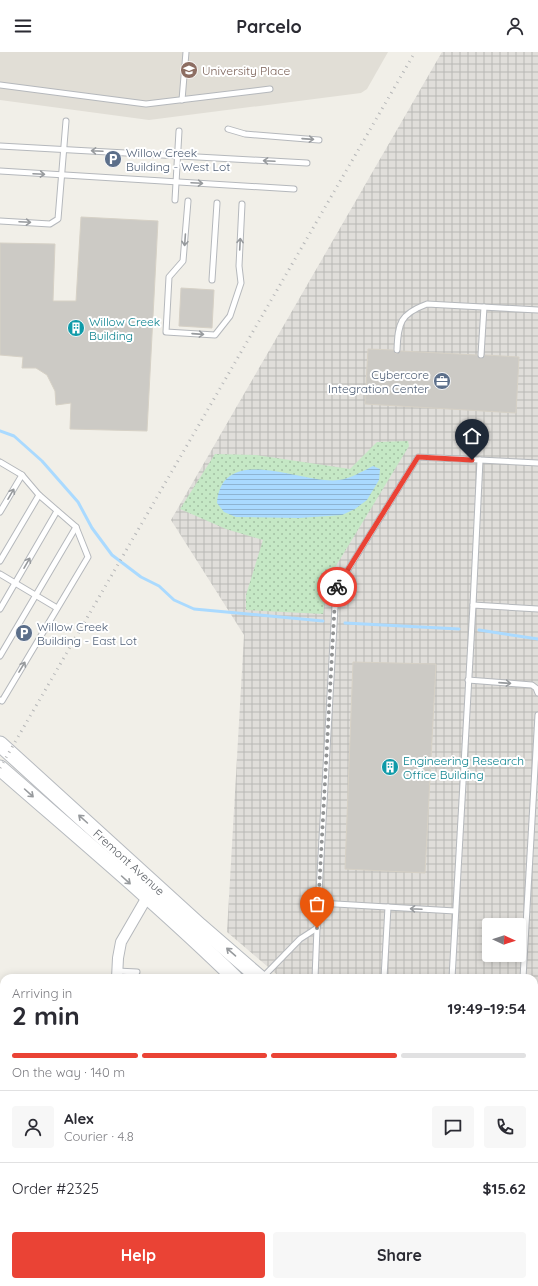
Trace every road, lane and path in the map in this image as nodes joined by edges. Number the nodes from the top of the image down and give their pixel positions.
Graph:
1 (186, 52) edge
2 (0, 85) edge
3 (270, 89) dead end
4 (182, 100) junction
5 (66, 121) dead end
6 (228, 129) dead end
7 (179, 131) dead end
8 (320, 140) dead end
9 (0, 146) edge
10 (64, 150) junction
11 (178, 156) junction
12 (308, 164) dead end
13 (0, 172) edge
14 (62, 175) junction
15 (176, 182) junction
16 (294, 189) dead end
17 (175, 200) dead end
18 (188, 201) dead end
19 (217, 203) dead end
20 (242, 204) dead end
21 (0, 221) edge
22 (212, 280) dead end
23 (484, 307) junction
24 (538, 310) edge
25 (397, 350) dead end
26 (481, 355) dead end
27 (480, 460) junction
28 (0, 462) edge
29 (538, 463) edge
30 (22, 475) junction
31 (38, 495) junction
32 (57, 511) junction
33 (0, 512) edge
34 (76, 527) junction
35 (0, 561) edge
36 (0, 574) edge
37 (15, 583) junction
38 (36, 595) junction
39 (473, 605) junction
40 (57, 608) junction
41 (0, 609) edge
42 (538, 609) edge
43 (0, 656) edge
44 (468, 680) junction
45 (538, 693) edge
46 (1, 700) edge
47 (538, 716) edge
48 (0, 744) edge
49 (0, 768) edge
50 (156, 886) junction
51 (146, 898) junction
52 (319, 903) junction
53 (388, 907) junction
54 (455, 911) junction
55 (317, 928) junction
56 (137, 972) dead end
57 (117, 974) edge
58 (124, 974) edge
59 (231, 974) edge
60 (256, 974) edge
61 (265, 974) edge
62 (315, 974) edge
63 (384, 974) edge
64 (452, 974) edge
65 (523, 974) edge

1 - 4 lane
2 - 4 lane
3 - 4 lane
5 - 10 lane
6 -> 8 lane
7 - 11 lane
9 - 10 lane
11 -> 10 lane
10 - 14 lane
12 -> 11 lane
11 - 15 lane
13 -> 14 lane
14 - 15 lane
21 -> 14 lane
15 -> 16 lane
15 - 17 lane
18 -> 20 lane
19 - 22 lane
23 - 24 lane
23 - 25 lane
23 - 26 lane
27 - 29 lane
27 - 39 lane
27 - 52 lane
28 - 30 lane
30 - 31 lane
33 -> 30 lane
31 - 32 lane
31 - 35 lane
32 - 34 lane
37 -> 32 lane
34 - 38 lane
34 - 40 lane
36 - 37 lane
37 - 38 lane
37 - 41 lane
38 - 40 lane
38 - 43 lane
39 - 42 lane
39 - 44 lane
46 -> 40 lane
44 -> 45 lane
44 - 54 lane
47 - 65 lane
50 -> 48 street, Fremont Avenue
49 -> 51 street, Fremont Avenue
50 - 51 street
60 -> 50 street, Fremont Avenue
51 - 57 street
51 - 59 street, Fremont Avenue
52 - 53 lane
52 - 55 lane
54 -> 53 lane
53 - 63 lane
54 - 64 lane
55 - 61 lane
55 - 62 lane
56 - 58 lane

